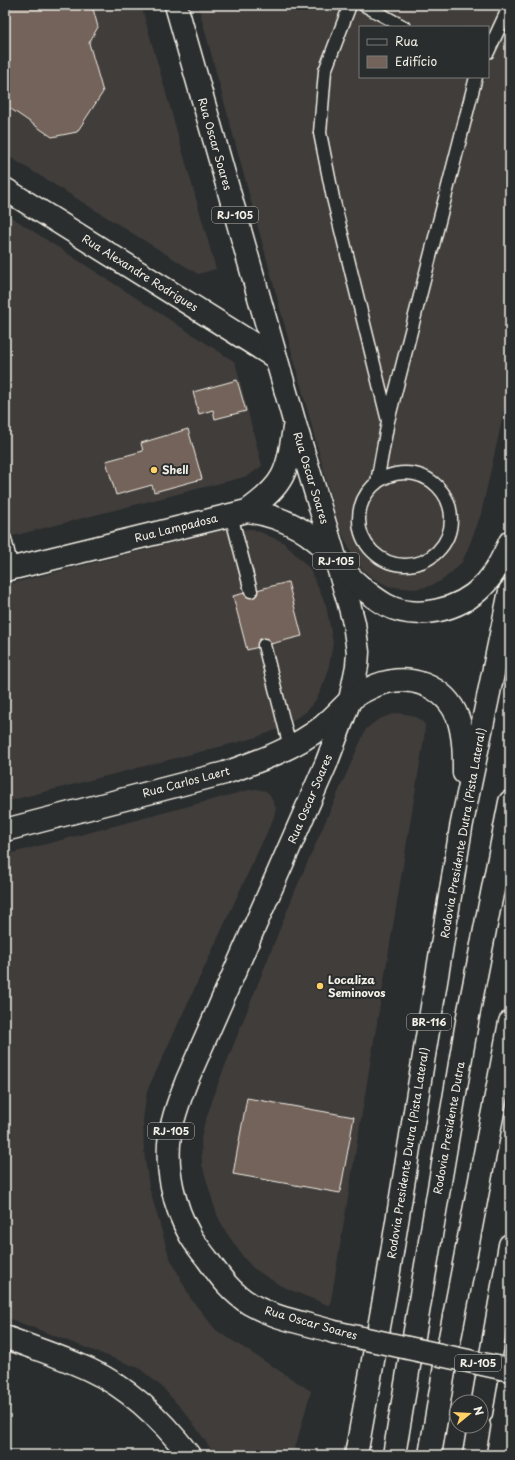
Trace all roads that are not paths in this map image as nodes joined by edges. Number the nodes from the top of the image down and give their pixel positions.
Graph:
1 (176, 5) edge
2 (350, 5) edge
3 (364, 5) edge
4 (510, 5) edge
5 (402, 26) edge
6 (489, 50) edge
7 (476, 78) edge
8 (5, 189) edge
9 (276, 358) junction
10 (388, 421) junction
11 (295, 424) junction
12 (377, 482) junction
13 (239, 513) junction
14 (5, 539) edge
15 (510, 542) edge
16 (337, 564) junction
17 (9, 569) edge
18 (250, 591) dead end
19 (510, 591) edge
20 (264, 645) dead end
21 (350, 700) junction
22 (290, 747) junction
23 (510, 802) edge
24 (461, 828) junction
25 (5, 830) edge
26 (510, 1022) edge
27 (510, 1245) edge
28 (5, 1337) edge
29 (510, 1370) edge
30 (484, 1394) edge
31 (478, 1434) edge
32 (189, 1455) edge
33 (356, 1455) edge
34 (394, 1455) edge
35 (430, 1455) edge
36 (474, 1455) edge

1 - 9 main road, Rua Oscar Soares / RJ-105
2 - 10 lane
3 - 5 lane
4 - 6 lane
7 - 10 lane
8 - 9 main road, Rua Alexandre Rodrigues
9 - 11 main road, Rua Oscar Soares / RJ-105
10 - 12 lane
11 - 13 main road, Rua Lampadosa / RJ-105
11 - 16 main road, Rua Oscar Soares / RJ-105
12 - 12 lane
13 - 16 main road
13 - 17 main road, Rua Lampadosa / RJ-105
13 - 18 lane
14 - 17 lane
15 - 16 main road
16 - 21 main road, Rua Oscar Soares / RJ-105
19 - 24 main road, Rodovia Presidente Dutra (Pista Lateral) / BR-116
20 - 22 lane
21 - 22 main road, Rua Carlos Laert
21 - 24 main road, Rua Carlos Laert
21 - 29 main road, Rua Oscar Soares / RJ-105, bridge
22 - 25 main road, Rua Carlos Laert
23 - 34 main road, Rodovia Presidente Dutra / BR-116
24 - 33 main road, Rodovia Presidente Dutra (Pista Lateral) / BR-116
26 - 35 main road
27 - 30 main road
28 - 32 main road
31 - 36 main road

